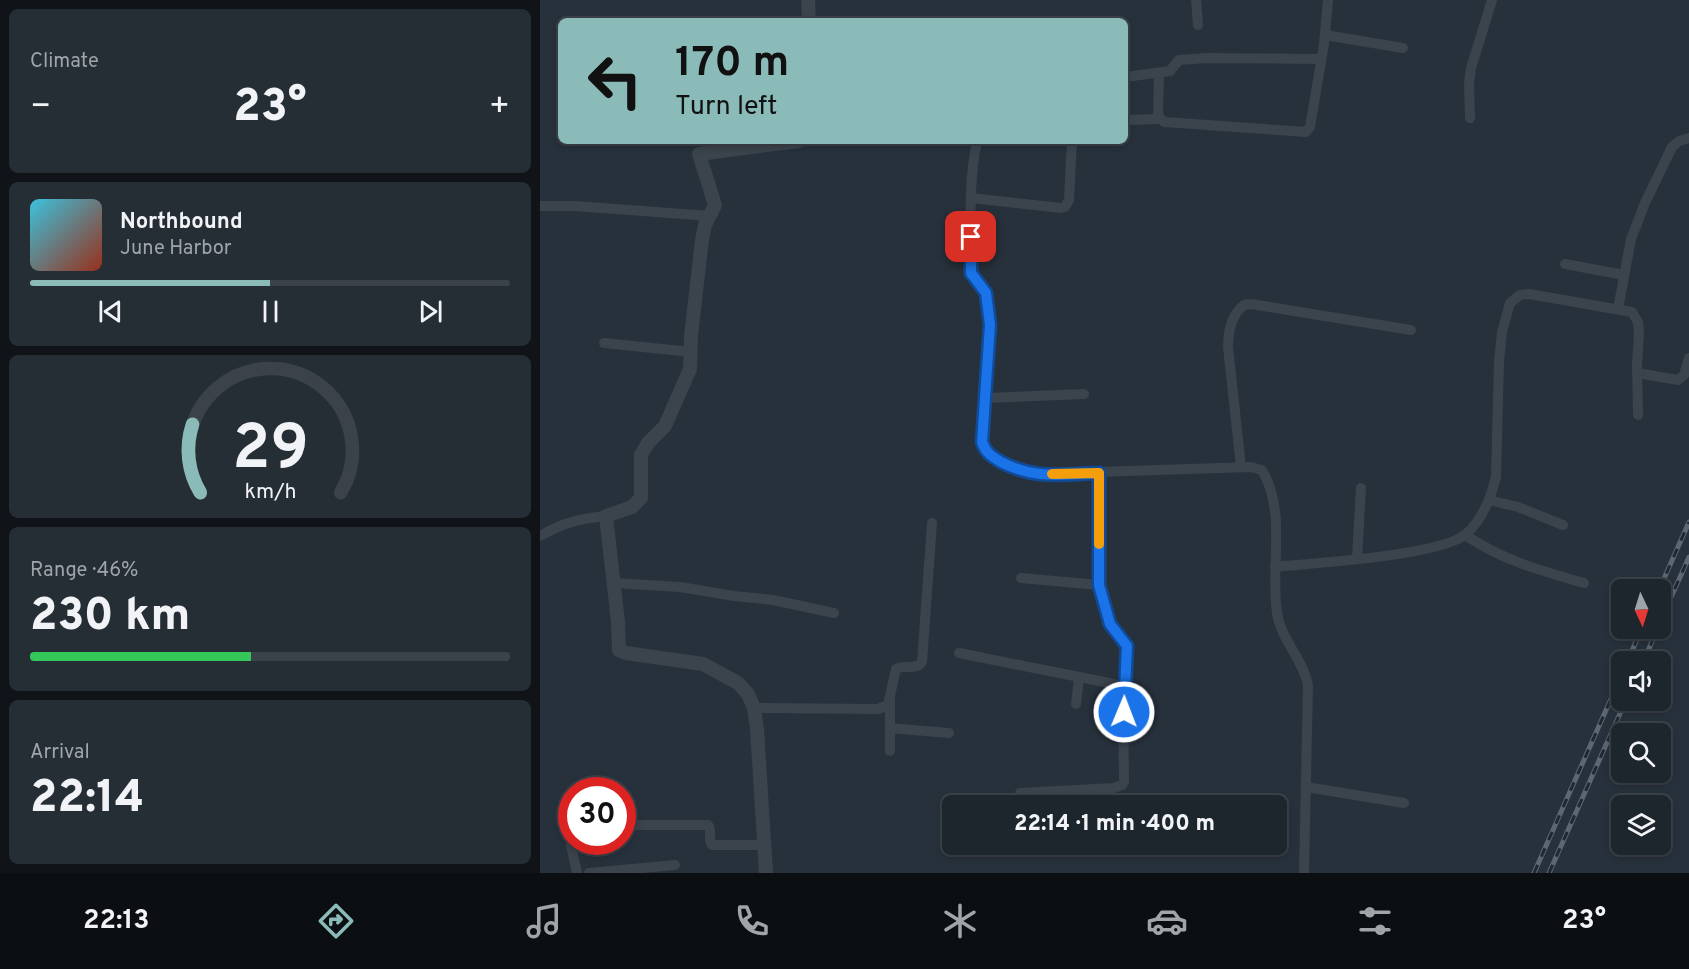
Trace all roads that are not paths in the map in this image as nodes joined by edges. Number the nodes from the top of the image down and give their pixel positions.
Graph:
1 (808, 0) edge
2 (1196, 0) edge
3 (1328, 0) edge
4 (1492, 0) edge
5 (809, 18) edge
6 (1198, 25) dead end
7 (1325, 35) junction
8 (1403, 48) dead end
9 (1321, 59) junction
10 (1159, 73) junction
11 (1128, 77) edge
12 (1470, 118) dead end
13 (1160, 119) junction
14 (1128, 120) edge
15 (1689, 138) edge
16 (776, 144) edge
17 (976, 144) edge
18 (1072, 144) edge
19 (971, 198) junction
20 (540, 206) edge
21 (710, 216) junction
22 (1565, 264) dead end
23 (1624, 275) junction
24 (1618, 309) junction
25 (1411, 330) dead end
26 (604, 343) dead end
27 (691, 352) junction
28 (1689, 358) edge
29 (1637, 373) junction
30 (1084, 394) dead end
31 (986, 398) junction
32 (1638, 415) dead end
33 (1241, 467) junction
34 (1099, 473) junction
35 (1361, 488) dead end
36 (1490, 500) junction
37 (606, 516) junction
38 (933, 524) dead end
39 (1563, 525) dead end
40 (1465, 535) junction
41 (540, 536) edge
42 (1357, 558) junction
43 (1275, 567) junction
44 (1021, 578) dead end
45 (614, 583) junction
46 (1584, 583) dead end
47 (1099, 585) junction
48 (834, 613) dead end
49 (959, 653) dead end
50 (1079, 677) junction
51 (1124, 686) junction
52 (890, 700) junction
53 (1076, 704) dead end
54 (754, 708) junction
55 (890, 728) junction
56 (949, 733) dead end
57 (890, 751) dead end
58 (1306, 787) junction
59 (1020, 793) dead end
60 (1404, 803) dead end
61 (636, 825) edge
62 (764, 845) junction
63 (573, 855) edge
64 (675, 865) dead end
65 (577, 873) edge
66 (589, 873) edge
67 (766, 873) edge
68 (1304, 873) edge

1 - 5 street
2 - 6 street
3 - 7 street
4 - 12 street
7 - 8 street
7 - 9 street
9 - 10 street
9 - 13 street
10 - 11 street
10 - 13 street
13 - 14 street
15 - 23 street
16 - 21 street
17 - 19 street
18 - 19 street
19 - 31 street
20 - 21 street
21 - 27 street
22 - 23 street
23 - 24 street
24 - 29 street
24 - 36 street
25 - 33 street
26 - 27 street
27 - 37 street
28 - 29 street
29 - 32 street
30 - 31 street
31 - 34 street
33 - 34 street
33 - 43 street
34 - 47 street
35 - 42 street
36 - 39 street
36 - 40 street
37 - 41 street
37 - 45 street
38 - 52 street
40 - 42 street
40 - 46 street
42 - 43 street
43 - 58 street
44 - 47 street
45 - 48 street
45 - 54 street
47 - 51 street
49 - 50 street
50 - 51 street
50 - 53 street
51 - 59 street
52 - 54 street
52 - 55 street
54 - 62 street
55 - 56 street
55 - 57 street
58 - 60 street
58 - 68 street
61 - 62 street
62 - 67 street
63 - 65 street
64 - 66 street

